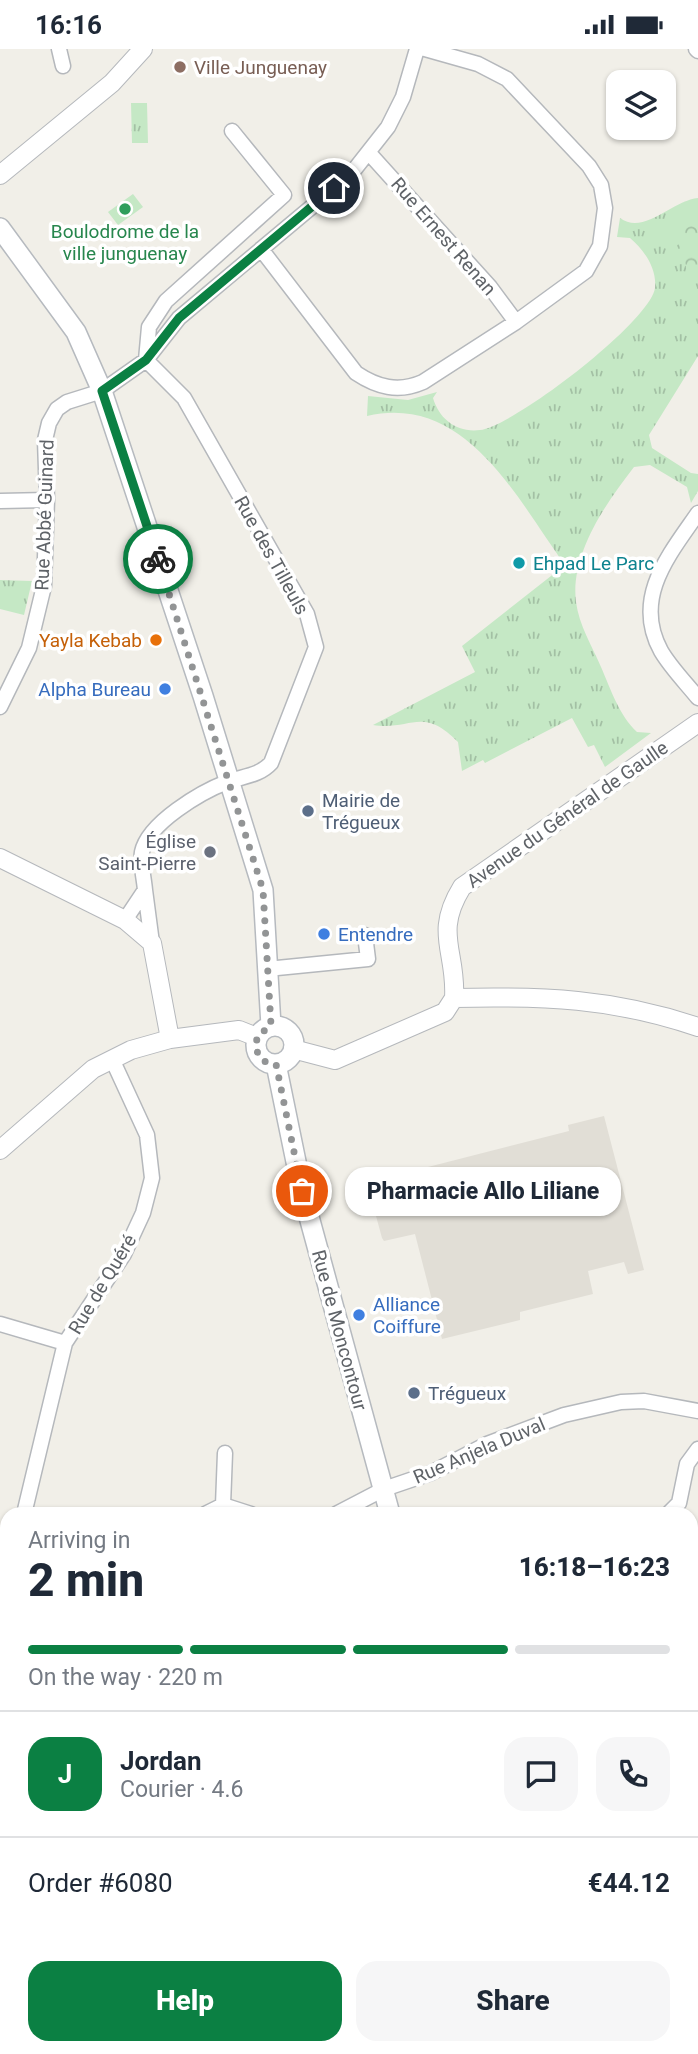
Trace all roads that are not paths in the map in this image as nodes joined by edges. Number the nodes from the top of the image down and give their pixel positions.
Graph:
1 (59, 49) edge
2 (143, 49) edge
3 (416, 49) edge
4 (425, 49) edge
5 (63, 66) dead end
6 (232, 131) dead end
7 (369, 153) junction
8 (0, 175) edge
9 (0, 228) edge
10 (261, 249) junction
11 (516, 322) junction
12 (146, 360) junction
13 (102, 391) junction
14 (0, 501) edge
15 (47, 501) junction
16 (698, 513) edge
17 (698, 698) edge
18 (0, 707) edge
19 (698, 723) edge
20 (228, 782) junction
21 (0, 858) edge
22 (145, 890) junction
23 (125, 920) junction
24 (365, 935) dead end
25 (152, 943) junction
26 (267, 969) junction
27 (454, 998) junction
28 (698, 1027) edge
29 (264, 1031) junction
30 (170, 1039) junction
31 (293, 1049) junction
32 (112, 1059) junction
33 (276, 1064) junction
34 (0, 1150) edge
35 (0, 1324) edge
36 (65, 1343) junction
37 (698, 1411) edge
38 (698, 1449) edge
39 (225, 1453) dead end
40 (384, 1489) junction
41 (223, 1505) junction
42 (26, 1507) edge
43 (219, 1507) edge
44 (229, 1507) edge
45 (350, 1507) edge
46 (388, 1507) edge
47 (675, 1507) edge
48 (698, 2025) edge
49 (698, 2041) edge

1 - 5 street
2 - 8 street
3 - 7 street, Rue Abbé Guinard
4 - 11 street
6 - 12 street
7 - 10 street, Rue Abbé Guinard
7 - 11 street, Rue Ernest Renan
9 - 13 main road
10 - 11 street
10 - 12 street, Rue Abbé Guinard
12 - 13 street, Rue Abbé Guinard
12 - 20 street, Rue des Tilleuls
13 - 15 street, Rue Abbé Guinard
13 - 20 main road
14 - 15 street
15 - 18 street, Rue Abbé Guinard
16 - 17 street
19 - 27 street, Avenue du Général de Gaulle
20 - 22 street, Rue des Tilleuls
20 - 26 main road
21 - 23 street
22 - 23 street
22 - 25 street, Rue des Tilleuls
23 - 25 street
24 - 26 street
25 - 30 street
26 - 29 main road
27 - 28 street
27 - 31 street
29 - 30 street
29 - 31 main road
29 - 33 main road
30 - 32 street
31 - 33 main road
32 - 34 street
32 - 36 street, Rue de Quéré
33 - 40 main road, Rue de Moncontour
35 - 36 street
36 - 42 street, Rue de Quéré
37 - 40 street, Rue Anjela Duval
38 - 47 street
39 - 41 street
40 - 45 street, Rue Anjela Duval
40 - 46 main road, Rue de Moncontour
41 - 43 street
41 - 44 street
48 - 49 street

